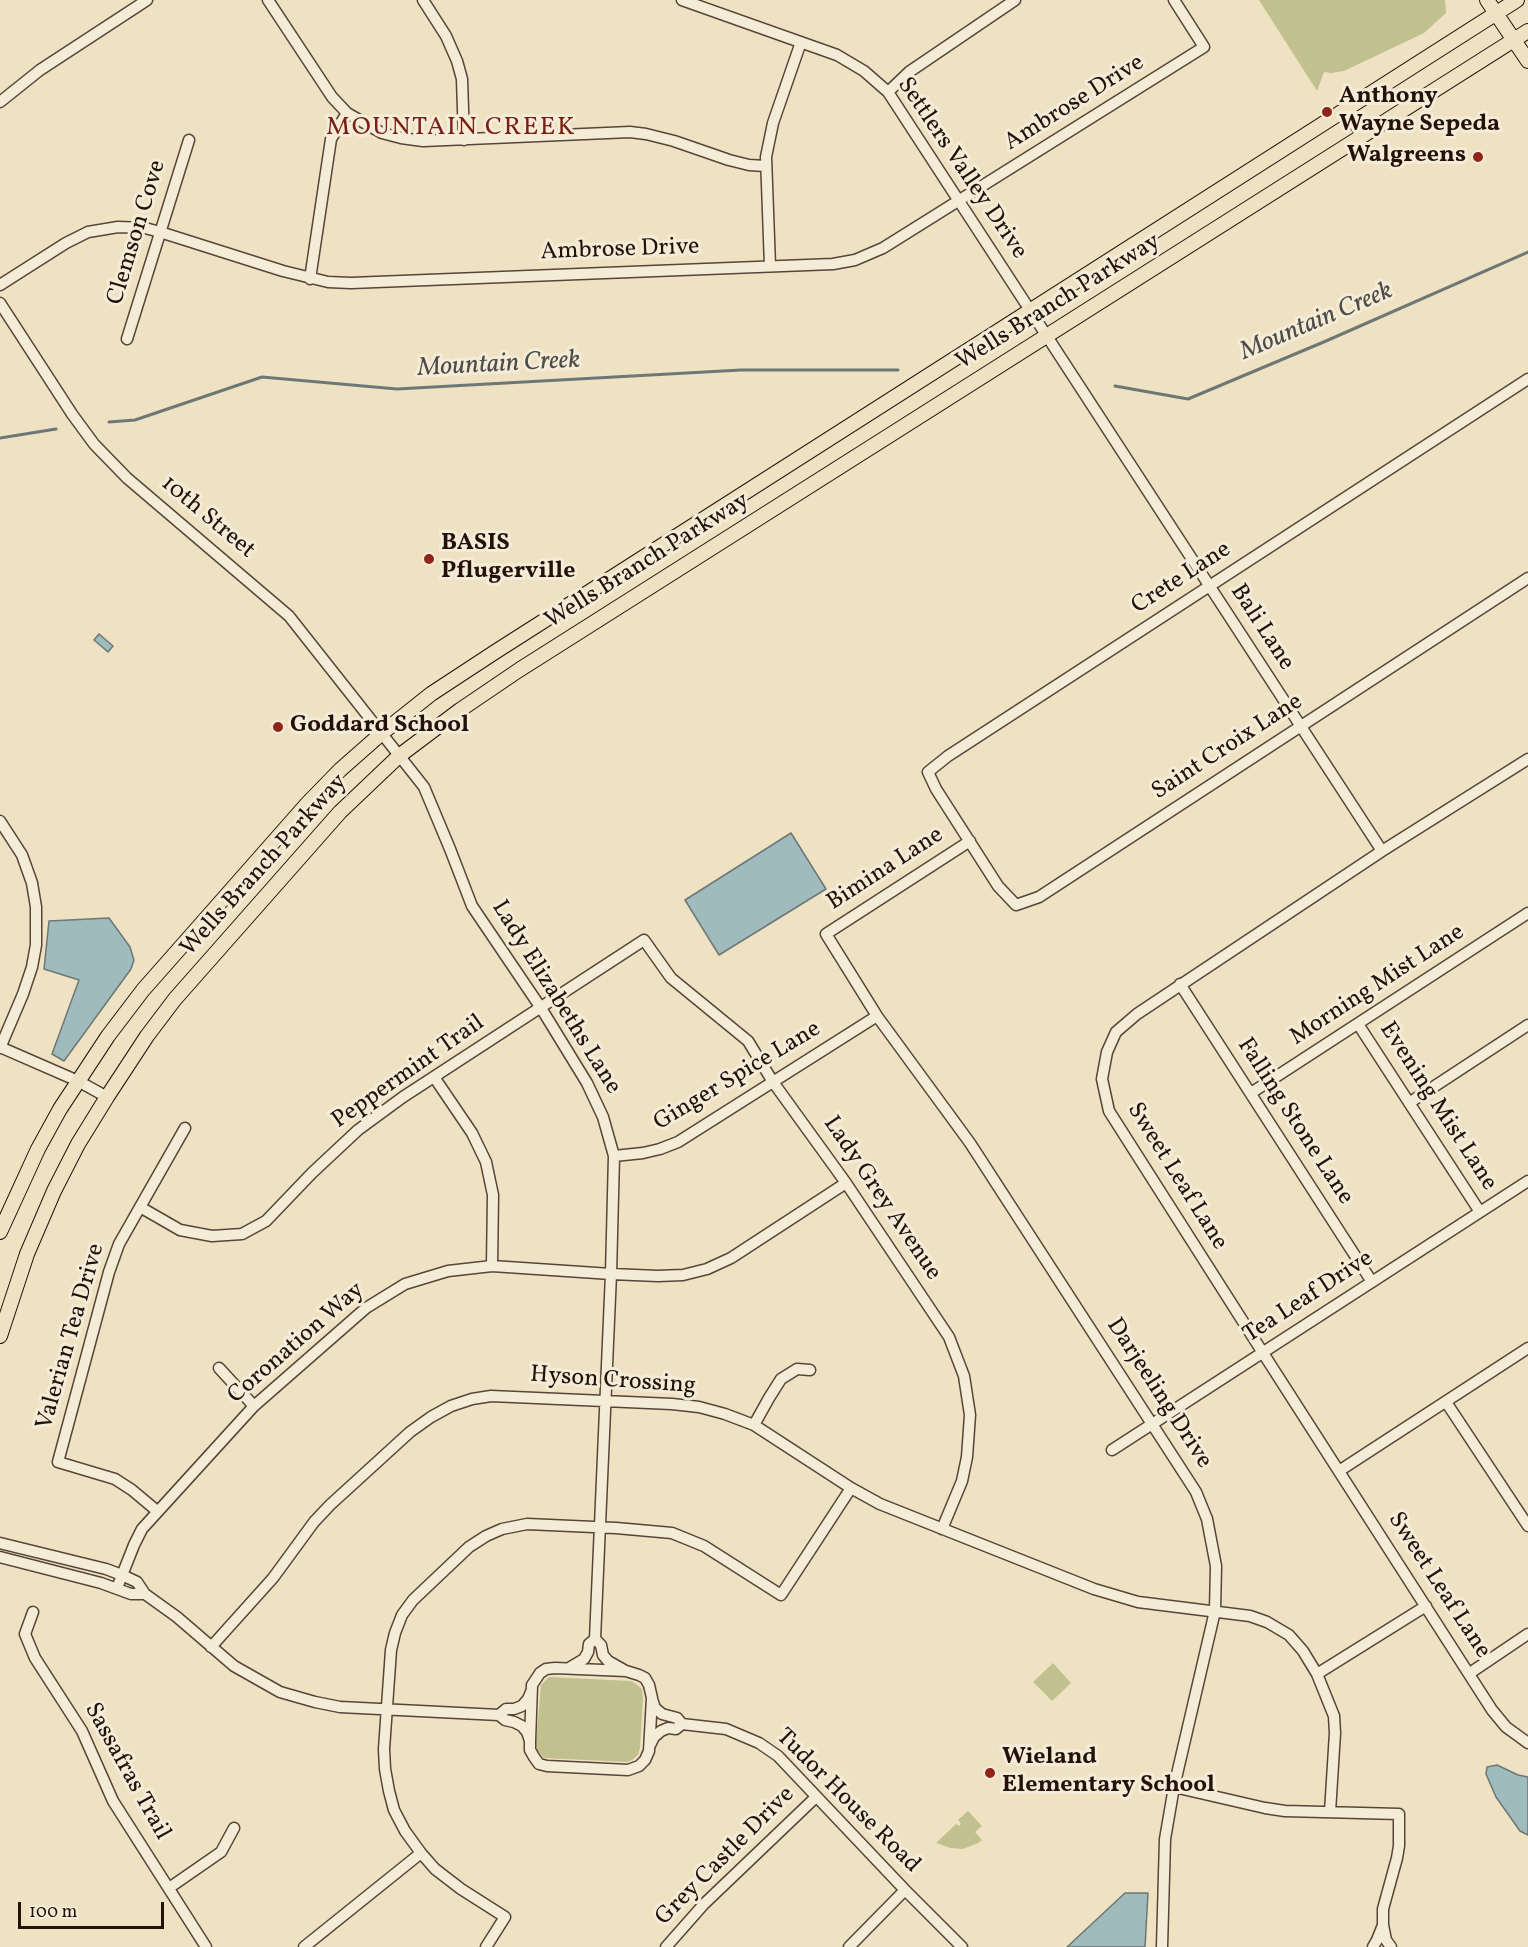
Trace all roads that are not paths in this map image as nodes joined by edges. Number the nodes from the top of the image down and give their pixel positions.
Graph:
1 (147, 0) edge
2 (268, 0) edge
3 (423, 0) edge
4 (682, 0) edge
5 (1174, 0) edge
6 (1487, 0) edge
7 (1517, 0) edge
8 (1522, 0) edge
9 (1011, 1) edge
10 (1528, 9) edge
11 (1496, 13) junction
12 (1528, 31) edge
13 (1514, 39) junction
14 (801, 42) junction
15 (1528, 61) edge
16 (888, 92) junction
17 (0, 102) edge
18 (1346, 108) junction
19 (347, 113) junction
20 (1364, 135) junction
21 (189, 140) dead end
22 (464, 140) junction
23 (765, 166) junction
24 (960, 201) junction
25 (160, 232) junction
26 (770, 266) junction
27 (310, 279) junction
28 (0, 285) edge
29 (0, 303) edge
30 (1029, 310) junction
31 (1047, 338) junction
32 (126, 339) dead end
33 (1528, 379) edge
34 (1528, 578) edge
35 (1209, 587) junction
36 (1300, 726) junction
37 (382, 733) junction
38 (399, 756) junction
39 (1528, 759) edge
40 (0, 821) edge
41 (970, 841) junction
42 (1382, 851) junction
43 (1528, 913) edge
44 (826, 934) joint
45 (644, 940) joint
46 (1180, 984) junction
47 (541, 1008) junction
48 (877, 1016) junction
49 (1358, 1024) junction
50 (1528, 1025) edge
51 (0, 1047) edge
52 (434, 1077) junction
53 (78, 1081) junction
54 (773, 1082) junction
55 (1251, 1094) junction
56 (107, 1096) junction
57 (1409, 1103) junction
58 (185, 1128) dead end
59 (614, 1156) junction
60 (1528, 1181) edge
61 (846, 1183) junction
62 (141, 1207) junction
63 (1480, 1212) junction
64 (0, 1232) edge
65 (492, 1266) junction
66 (611, 1274) junction
67 (1372, 1282) junction
68 (0, 1336) edge
69 (1528, 1348) edge
70 (1263, 1353) junction
71 (219, 1368) dead end
72 (810, 1370) dead end
73 (604, 1400) junction
74 (1446, 1402) junction
75 (254, 1406) junction
76 (1152, 1424) junction
77 (754, 1425) junction
78 (1112, 1450) dead end
79 (1339, 1471) junction
80 (851, 1488) junction
81 (157, 1511) junction
82 (1528, 1526) edge
83 (599, 1527) junction
84 (942, 1529) junction
85 (0, 1543) edge
86 (0, 1557) edge
87 (122, 1575) junction
88 (117, 1588) junction
89 (145, 1594) junction
90 (1426, 1606) junction
91 (1215, 1611) junction
92 (33, 1612) dead end
93 (1528, 1634) edge
94 (595, 1639) junction
95 (211, 1647) junction
96 (569, 1668) junction
97 (626, 1671) junction
98 (1470, 1673) junction
99 (1317, 1674) junction
100 (532, 1690) junction
101 (652, 1698) junction
102 (387, 1709) junction
103 (499, 1715) junction
104 (682, 1724) junction
105 (530, 1741) junction
106 (1528, 1743) edge
107 (649, 1747) junction
108 (1174, 1787) junction
109 (816, 1797) junction
110 (1330, 1812) junction
111 (234, 1828) dead end
112 (421, 1853) junction
113 (169, 1888) junction
114 (905, 1890) junction
115 (1383, 1925) junction
116 (207, 1947) edge
117 (304, 1947) edge
118 (486, 1947) edge
119 (666, 1947) edge
120 (849, 1947) edge
121 (962, 1947) edge
122 (1162, 1947) edge
123 (1373, 1947) edge
124 (1391, 1947) edge

1 - 17 street
2 - 19 street
3 - 22 street
4 - 14 street, Settlers Valley Drive
5 - 24 street, Ambrose Drive
6 - 11 main road
7 - 11 main road, Wells Branch Parkway
8 - 10 main road
9 - 16 street
11 - 13 main road
11 - 18 main road, Wells Branch Parkway
12 - 13 main road, Wells Branch Parkway
13 - 15 main road
13 - 20 main road, Wells Branch Parkway
14 - 16 street, Settlers Valley Drive
14 - 23 street
16 - 24 street, Settlers Valley Drive
18 - 20 main road
18 - 30 main road, Wells Branch Parkway
19 - 22 street
19 - 27 street
20 - 31 main road, Wells Branch Parkway
21 - 25 street, Clemson Cove
22 - 23 street
23 - 26 street
24 - 26 street, Ambrose Drive
24 - 30 street, Settlers Valley Drive
25 - 27 street, Ambrose Drive
25 - 28 street, Ambrose Drive
25 - 32 street, Clemson Cove
26 - 27 street, Ambrose Drive
29 - 37 street, 10th Street
30 - 31 street, Settlers Valley Drive
30 - 37 main road, Wells Branch Parkway
31 - 35 street, Bali Lane
31 - 38 main road, Wells Branch Parkway
33 - 35 street, Crete Lane
34 - 36 street, Saint Croix Lane
35 - 36 street, Bali Lane
35 - 41 street, Crete Lane
36 - 41 street, Saint Croix Lane
36 - 42 street, Bali Lane
37 - 38 street, 10th Street
37 - 53 main road, Wells Branch Parkway
38 - 47 street, Lady Elizabeths Lane
38 - 56 main road, Wells Branch Parkway
39 - 42 street, Sweet Leaf Lane
40 - 51 street
41 - 44 street, Bimina Lane
42 - 46 street, Sweet Leaf Lane
43 - 49 street, Morning Mist Lane
44 - 48 street, Darjeeling Drive
45 - 47 street, Peppermint Trail
45 - 54 street, Lady Grey Avenue
46 - 55 street, Falling Stone Lane
46 - 70 street, Sweet Leaf Lane
47 - 52 street, Peppermint Trail
47 - 59 street, Lady Elizabeths Lane
48 - 54 street, Ginger Spice Lane
48 - 76 street, Darjeeling Drive
49 - 55 street, Morning Mist Lane
49 - 57 street, Evening Mist Lane
50 - 57 street
51 - 53 street
52 - 62 street, Peppermint Trail
52 - 65 street
53 - 56 street
53 - 64 main road, Wells Branch Parkway
54 - 59 street, Ginger Spice Lane
54 - 61 street, Lady Grey Avenue
55 - 67 street, Falling Stone Lane
56 - 68 main road, Wells Branch Parkway
57 - 63 street, Evening Mist Lane
58 - 62 street, Valerian Tea Drive
59 - 66 street, Lady Elizabeths Lane
60 - 63 street, Tea Leaf Drive
61 - 66 street, Coronation Way
61 - 84 street, Lady Grey Avenue
62 - 81 street, Valerian Tea Drive
63 - 67 street, Tea Leaf Drive
65 - 66 street, Coronation Way
65 - 75 street, Coronation Way
66 - 73 street, Lady Elizabeths Lane
67 - 70 street, Tea Leaf Drive
69 - 74 street
70 - 76 street, Tea Leaf Drive
70 - 79 street, Sweet Leaf Lane
71 - 75 street
72 - 77 street
73 - 77 street, Hyson Crossing
73 - 83 street, Lady Elizabeths Lane
73 - 95 street, Hyson Crossing
74 - 79 street
74 - 82 street
75 - 81 street, Coronation Way
76 - 78 street, Tea Leaf Drive
76 - 91 street, Darjeeling Drive
77 - 80 street, Hyson Crossing
79 - 90 street, Sweet Leaf Lane
80 - 83 street
80 - 84 street, Hyson Crossing
81 - 87 street, Coronation Way
83 - 94 street, Lady Elizabeths Lane
83 - 102 street
84 - 91 street, Hyson Crossing
85 - 87 street, Tudor House Road
86 - 88 street, Tudor House Road
87 - 88 street, Coronation Way
87 - 89 street, Tudor House Road
88 - 89 street, Tudor House Road
89 - 95 street, Tudor House Road
90 - 98 street, Sweet Leaf Lane
90 - 99 street
91 - 99 street, Hyson Crossing
91 - 108 street, Darjeeling Drive
92 - 113 street, Sassafras Trail
93 - 98 street
94 - 96 street
94 - 97 street
95 - 102 street, Tudor House Road
96 - 97 street, Tudor House Road
96 - 100 street, Tudor House Road
97 - 101 street, Tudor House Road
98 - 106 street, Sweet Leaf Lane
99 - 110 street, Hyson Crossing
100 - 103 street, Tudor House Road
100 - 105 street
101 - 104 street, Tudor House Road
101 - 107 street
102 - 103 street, Tudor House Road
102 - 112 street
103 - 105 street, Tudor House Road
104 - 107 street, Tudor House Road
104 - 109 street, Tudor House Road
105 - 107 street, Tudor House Road
108 - 110 street
108 - 122 street, Darjeeling Drive
109 - 114 street, Tudor House Road
109 - 119 street, Grey Castle Drive
110 - 115 street
111 - 113 street
112 - 117 street
112 - 118 street
113 - 116 street, Sassafras Trail
114 - 120 street
114 - 121 street, Tudor House Road
115 - 123 street
115 - 124 street

